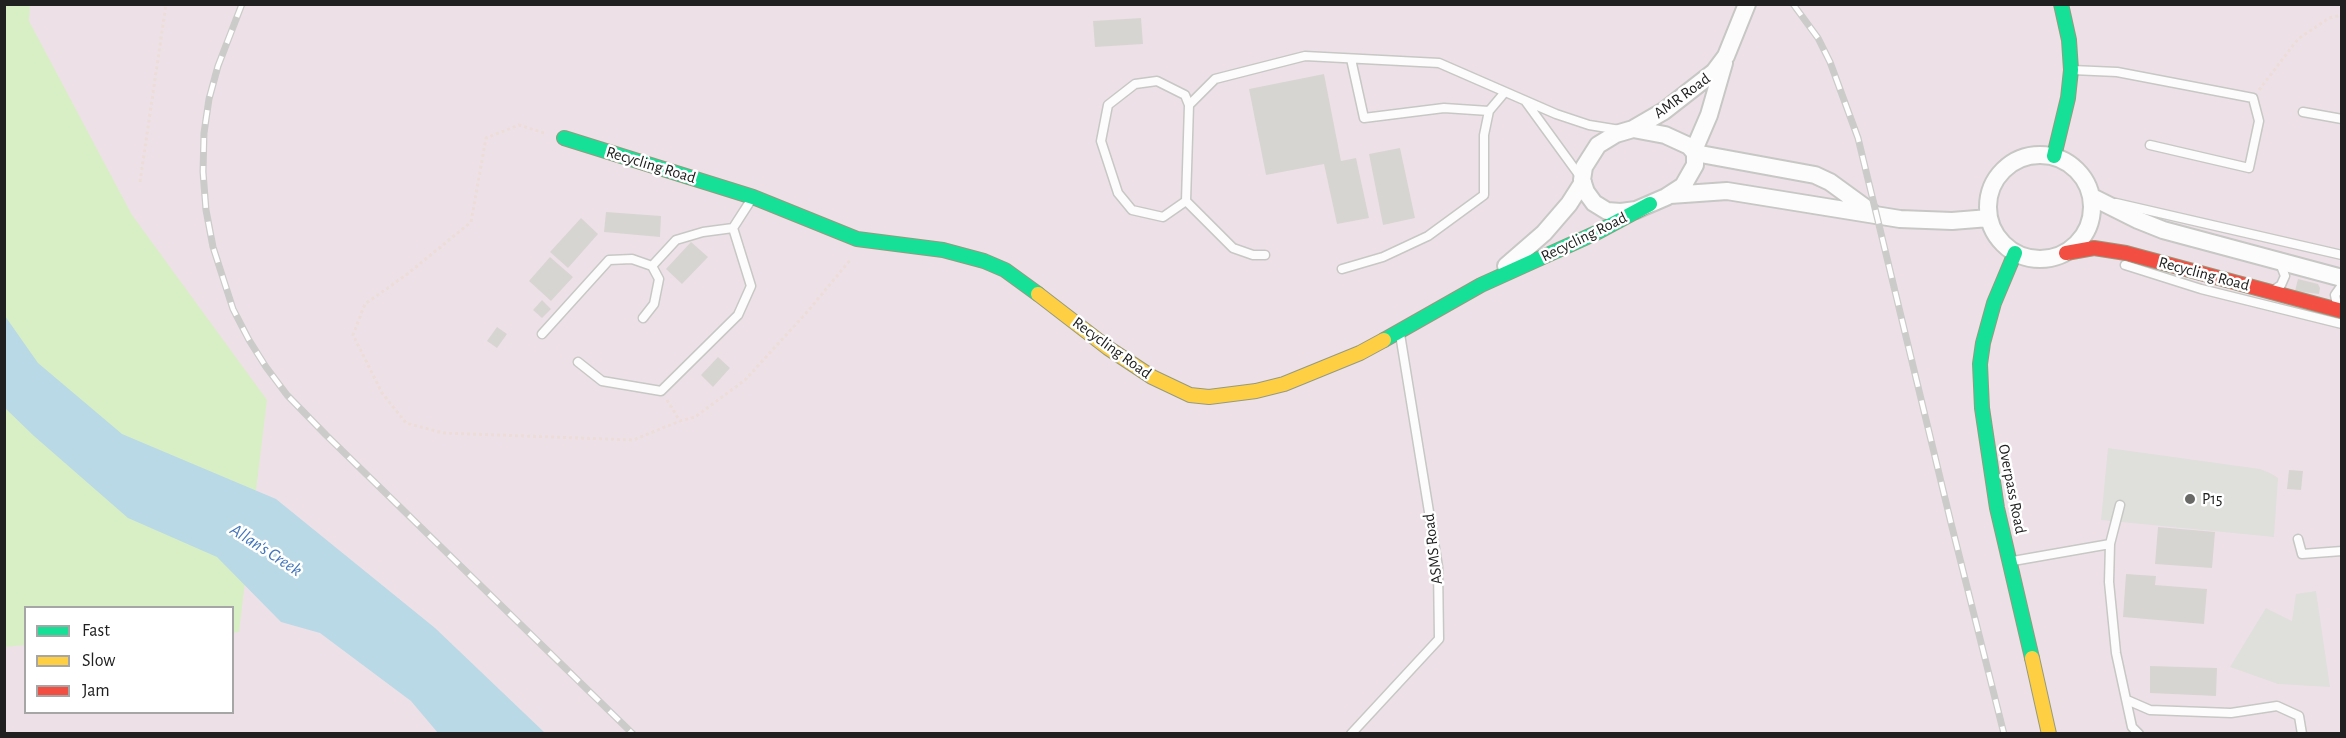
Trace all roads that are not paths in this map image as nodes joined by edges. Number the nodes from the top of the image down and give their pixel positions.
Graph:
1 (1747, 4) edge
2 (2061, 4) edge
3 (1726, 56) junction
4 (1351, 58) junction
5 (2071, 70) junction
6 (1505, 92) junction
7 (1526, 101) junction
8 (1189, 105) junction
9 (1489, 111) junction
10 (2303, 112) dead end
11 (2342, 119) edge
12 (1629, 130) junction
13 (564, 138) road end
14 (2150, 145) dead end
15 (1695, 151) junction
16 (2054, 156) junction
17 (1582, 181) junction
18 (1670, 195) junction
19 (753, 197) junction
20 (2095, 198) junction
21 (1186, 201) junction
22 (1650, 204) junction
23 (1877, 217) junction
24 (1989, 218) junction
25 (734, 228) junction
26 (2066, 252) junction
27 (2015, 253) junction
28 (1265, 255) dead end
29 (2342, 255) edge
30 (2275, 260) junction
31 (652, 266) junction
32 (1342, 269) dead end
33 (2342, 278) edge
34 (1481, 285) junction
35 (2342, 285) edge
36 (2264, 290) junction
37 (2342, 310) edge
38 (643, 318) dead end
39 (2342, 324) edge
40 (1399, 331) junction
41 (542, 334) dead end
42 (578, 362) dead end
43 (2120, 505) dead end
44 (2298, 539) dead end
45 (2110, 544) junction
46 (2342, 551) edge
47 (2009, 562) junction
48 (2127, 700) junction
49 (1351, 734) edge
50 (2049, 734) edge
51 (2139, 734) edge
52 (2302, 734) edge

1 - 3 street, AMR Road
2 - 5 street
3 - 12 street, AMR Road
3 - 15 street, AMR Road
4 - 6 lane
4 - 8 lane
4 - 9 lane
5 - 14 lane
5 - 16 street
6 - 7 lane
6 - 9 lane
7 - 12 lane
7 - 17 lane
8 - 21 lane
8 - 21 lane
9 - 32 lane
10 - 11 lane
12 - 15 street
12 - 17 street
13 - 19 street, Recycling Road
15 - 18 street
15 - 23 street
16 - 20 street
16 - 24 street
17 - 22 street
17 - 34 street
18 - 22 street
18 - 23 street
19 - 25 lane
19 - 40 street, Recycling Road
20 - 26 street
20 - 29 lane
20 - 30 street, Recycling Road
21 - 28 lane
22 - 34 street, Recycling Road
23 - 24 street
24 - 27 street
25 - 31 lane
25 - 42 lane
26 - 27 street, Recycling Road
26 - 36 street, Recycling Road
26 - 39 lane
27 - 47 street, Overpass Road
30 - 33 street, Recycling Road
30 - 36 lane
31 - 38 lane
31 - 41 lane
34 - 40 street, Recycling Road
35 - 37 lane
36 - 37 street, Recycling Road
40 - 49 lane, ASMS Road
43 - 45 lane
44 - 46 lane
45 - 47 lane
45 - 48 lane
47 - 50 street, Overpass Road
48 - 51 lane
48 - 52 lane

